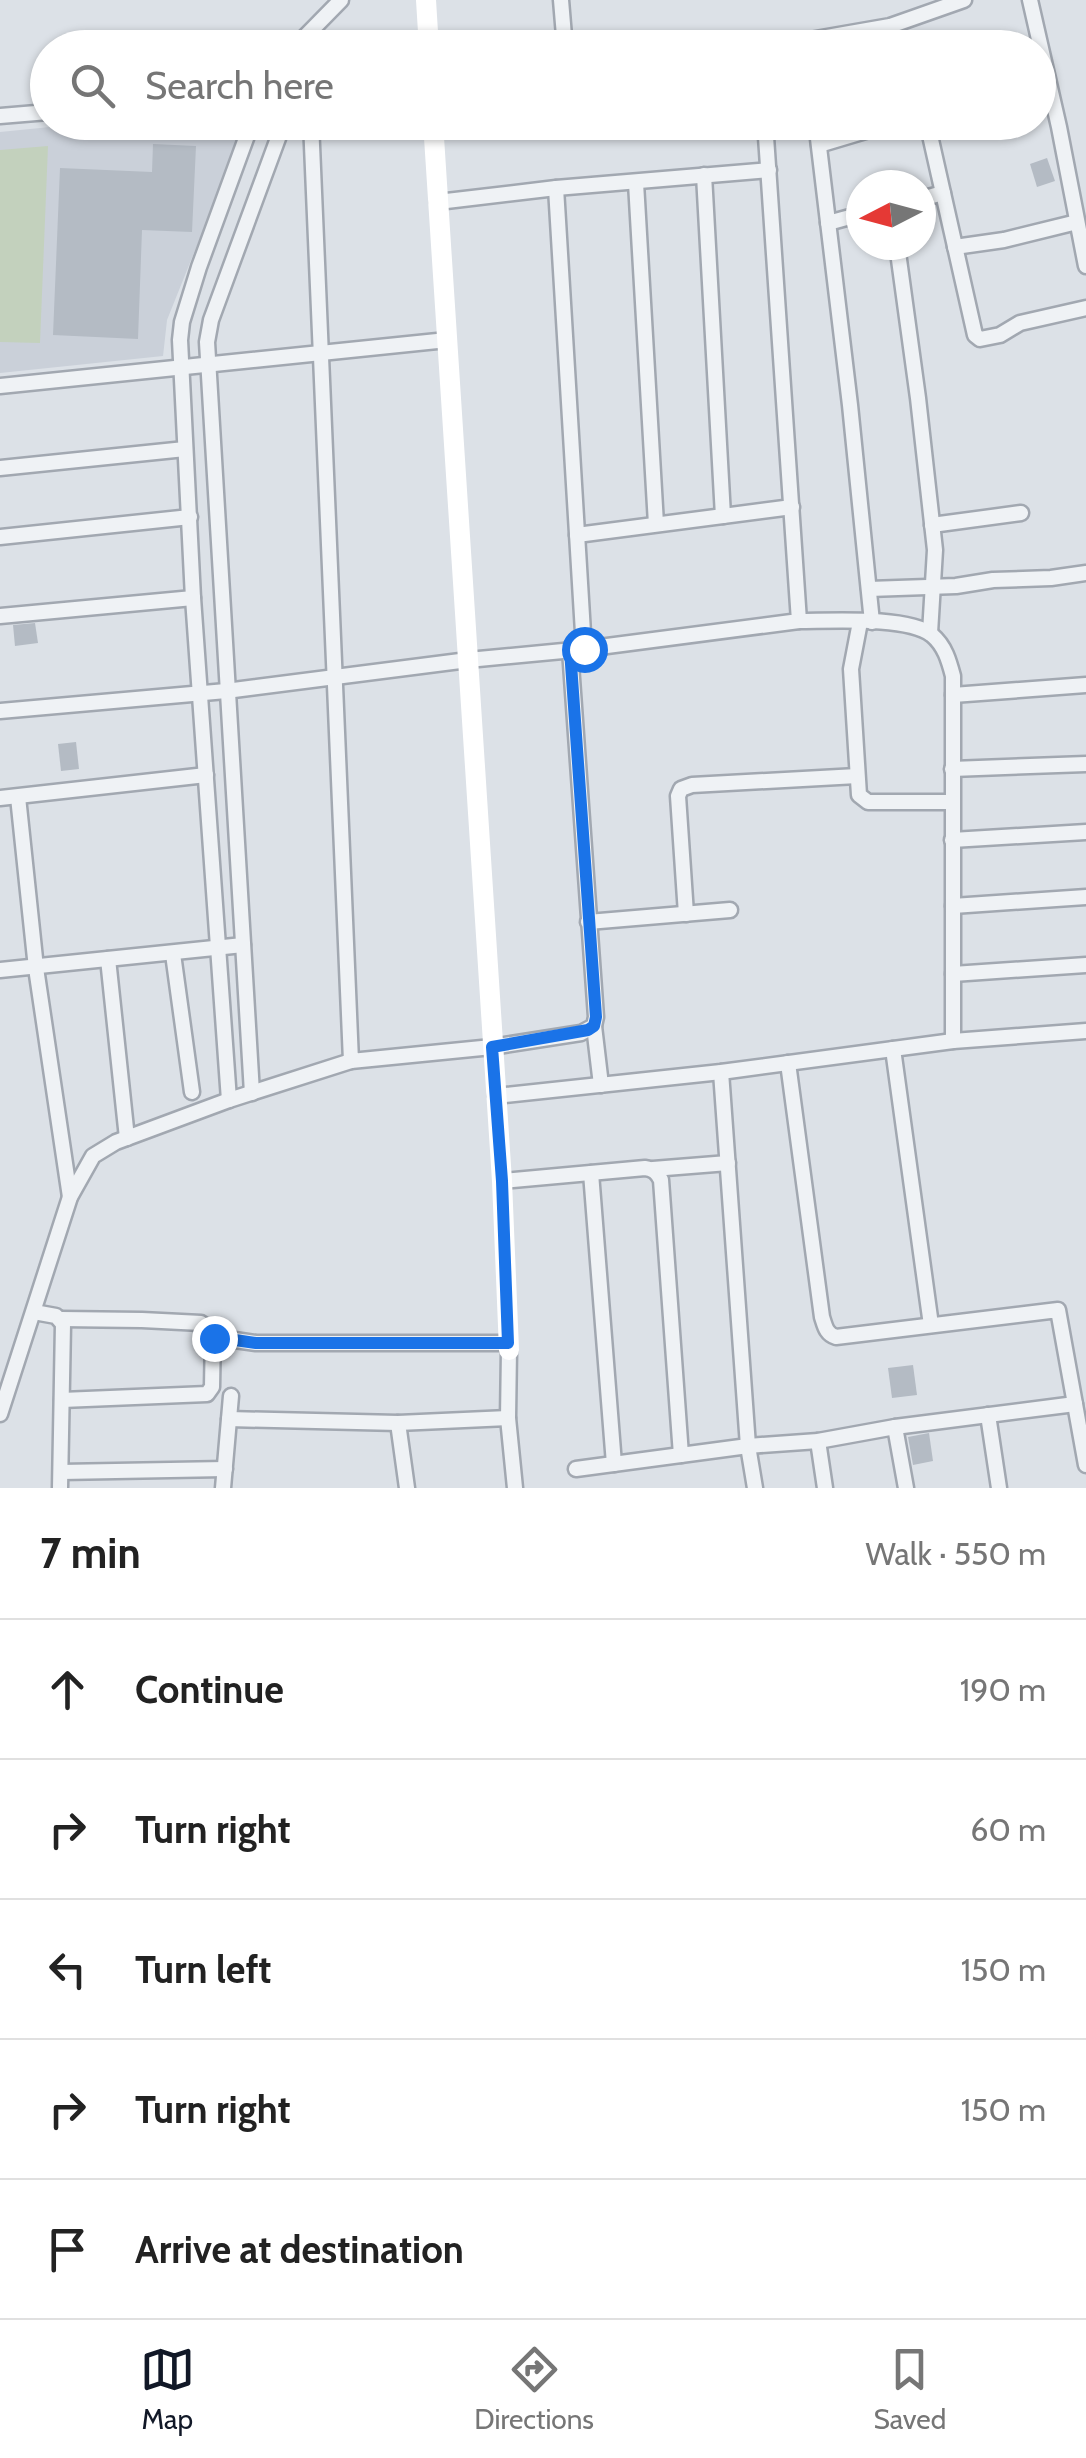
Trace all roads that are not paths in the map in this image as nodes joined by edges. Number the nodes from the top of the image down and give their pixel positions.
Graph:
1 (341, 0) edge
2 (426, 0) edge
3 (561, 0) edge
4 (964, 0) edge
5 (1030, 0) edge
6 (312, 30) edge
7 (428, 30) edge
8 (564, 30) edge
9 (871, 30) edge
10 (1036, 30) edge
11 (30, 114) edge
12 (1056, 115) edge
13 (0, 116) edge
14 (245, 140) edge
15 (277, 140) edge
16 (312, 140) edge
17 (434, 140) edge
18 (767, 140) edge
19 (818, 140) edge
20 (836, 140) edge
21 (932, 140) edge
22 (819, 145) junction
23 (769, 170) junction
24 (704, 175) junction
25 (636, 183) junction
26 (556, 188) junction
27 (943, 193) junction
28 (936, 195) edge
29 (438, 202) junction
30 (846, 218) edge
31 (1078, 222) junction
32 (828, 223) junction
33 (1084, 246) edge
34 (955, 247) junction
35 (899, 260) edge
36 (1086, 266) edge
37 (1086, 308) edge
38 (447, 340) junction
39 (320, 352) junction
40 (207, 365) junction
41 (180, 367) junction
42 (0, 386) edge
43 (186, 448) junction
44 (0, 468) edge
45 (792, 507) junction
46 (1020, 513) dead end
47 (723, 516) junction
48 (190, 518) junction
49 (656, 524) junction
50 (932, 526) junction
51 (577, 535) junction
52 (0, 537) edge
53 (1086, 573) edge
54 (934, 586) junction
55 (869, 590) junction
56 (193, 598) junction
57 (0, 616) edge
58 (799, 621) junction
59 (866, 622) junction
60 (930, 633) junction
61 (577, 650) junction
62 (468, 660) junction
63 (335, 678) junction
64 (1086, 685) edge
65 (226, 691) junction
66 (201, 692) junction
67 (953, 695) junction
68 (0, 711) edge
69 (1086, 764) edge
70 (952, 769) junction
71 (206, 775) junction
72 (857, 776) junction
73 (18, 797) junction
74 (0, 798) edge
75 (952, 802) junction
76 (1086, 832) edge
77 (952, 840) junction
78 (1086, 897) edge
79 (953, 906) junction
80 (730, 910) dead end
81 (686, 914) junction
82 (588, 922) junction
83 (243, 945) junction
84 (218, 948) junction
85 (174, 954) junction
86 (108, 959) junction
87 (1086, 966) edge
88 (36, 968) junction
89 (0, 970) edge
90 (953, 974) junction
91 (594, 1026) junction
92 (1086, 1031) edge
93 (954, 1041) junction
94 (492, 1047) junction
95 (894, 1049) junction
96 (352, 1062) junction
97 (788, 1063) junction
98 (721, 1072) junction
99 (601, 1085) junction
100 (192, 1092) dead end
101 (252, 1093) junction
102 (496, 1096) junction
103 (229, 1100) junction
104 (128, 1138) junction
105 (728, 1163) junction
106 (652, 1169) junction
107 (591, 1173) junction
108 (502, 1181) junction
109 (70, 1197) junction
110 (34, 1312) junction
111 (60, 1319) junction
112 (931, 1325) junction
113 (213, 1332) junction
114 (509, 1347) junction
115 (231, 1396) dead end
116 (62, 1400) junction
117 (1075, 1404) junction
118 (0, 1414) edge
119 (988, 1415) junction
120 (508, 1418) junction
121 (229, 1419) junction
122 (398, 1423) junction
123 (895, 1427) junction
124 (818, 1441) junction
125 (748, 1446) junction
126 (682, 1455) junction
127 (614, 1464) junction
128 (1086, 1466) edge
129 (225, 1469) junction
130 (576, 1469) dead end
131 (60, 1472) junction
132 (60, 1488) edge
133 (223, 1488) edge
134 (407, 1488) edge
135 (515, 1488) edge
136 (754, 1488) edge
137 (825, 1488) edge
138 (906, 1488) edge
139 (999, 1488) edge

1 - 6 street
2 - 7 street
3 - 8 street
4 - 9 street
5 - 10 street
11 - 13 street
12 - 31 street
14 - 41 street
15 - 40 street
16 - 39 street
17 - 29 street
18 - 23 street
19 - 22 street
20 - 22 street
21 - 27 street
22 - 32 street
23 - 24 street
23 - 45 street
24 - 25 street
24 - 47 street
25 - 26 street
25 - 49 street
26 - 29 street
26 - 51 street
27 - 28 street
27 - 34 street
29 - 38 street
30 - 32 street
31 - 33 street
31 - 34 street
32 - 55 street
33 - 36 street
34 - 37 street
35 - 50 street
38 - 39 street
38 - 62 street
39 - 40 street
39 - 63 street
40 - 41 street
40 - 65 street
41 - 42 street
41 - 43 street
43 - 44 street
43 - 48 street
45 - 47 street
45 - 58 street
46 - 50 street
47 - 49 street
48 - 52 street
48 - 56 street
49 - 51 street
50 - 54 street
51 - 61 street
53 - 54 street
54 - 55 street
54 - 60 street
55 - 59 street
56 - 57 street
56 - 66 street
58 - 59 street
58 - 61 street
59 - 60 street
59 - 72 street
60 - 67 street
61 - 62 street
61 - 82 street
62 - 63 street
62 - 94 street
63 - 65 street
63 - 96 street
64 - 67 street
65 - 66 street
65 - 83 street
66 - 68 street
66 - 71 street
67 - 70 street
69 - 70 street
70 - 75 street
71 - 73 street
71 - 84 street
72 - 75 street
72 - 81 street
73 - 74 street
73 - 88 street
75 - 77 street
76 - 77 street
77 - 79 street
78 - 79 street
79 - 90 street
80 - 81 street
81 - 82 street
82 - 91 street
83 - 84 street
83 - 101 street
84 - 85 street
84 - 103 street
85 - 86 street
85 - 100 street
86 - 88 street
86 - 104 street
87 - 90 street
88 - 89 street
88 - 109 street
90 - 93 street
91 - 94 street
91 - 99 street
92 - 93 street
93 - 95 street
94 - 96 street
94 - 102 street
95 - 97 street
95 - 112 street
96 - 101 street
97 - 98 street
97 - 112 street
98 - 99 street
98 - 105 street
99 - 102 street
101 - 103 street
102 - 108 street
103 - 104 street
104 - 109 street
105 - 106 street
105 - 125 street
106 - 107 street
106 - 126 street
107 - 108 street
107 - 127 street
108 - 114 street
109 - 110 street
110 - 111 street
110 - 118 street
111 - 113 street
111 - 116 street
112 - 117 street
113 - 114 street
113 - 116 street
114 - 120 street
115 - 121 street
116 - 131 street
117 - 119 street
117 - 128 street
119 - 123 street
119 - 139 street
120 - 122 street
120 - 135 street
121 - 122 street
121 - 129 street
122 - 134 street
123 - 124 street
123 - 138 street
124 - 125 street
124 - 137 street
125 - 126 street
125 - 136 street
126 - 127 street
127 - 130 street
129 - 131 street
129 - 133 street
131 - 132 street

